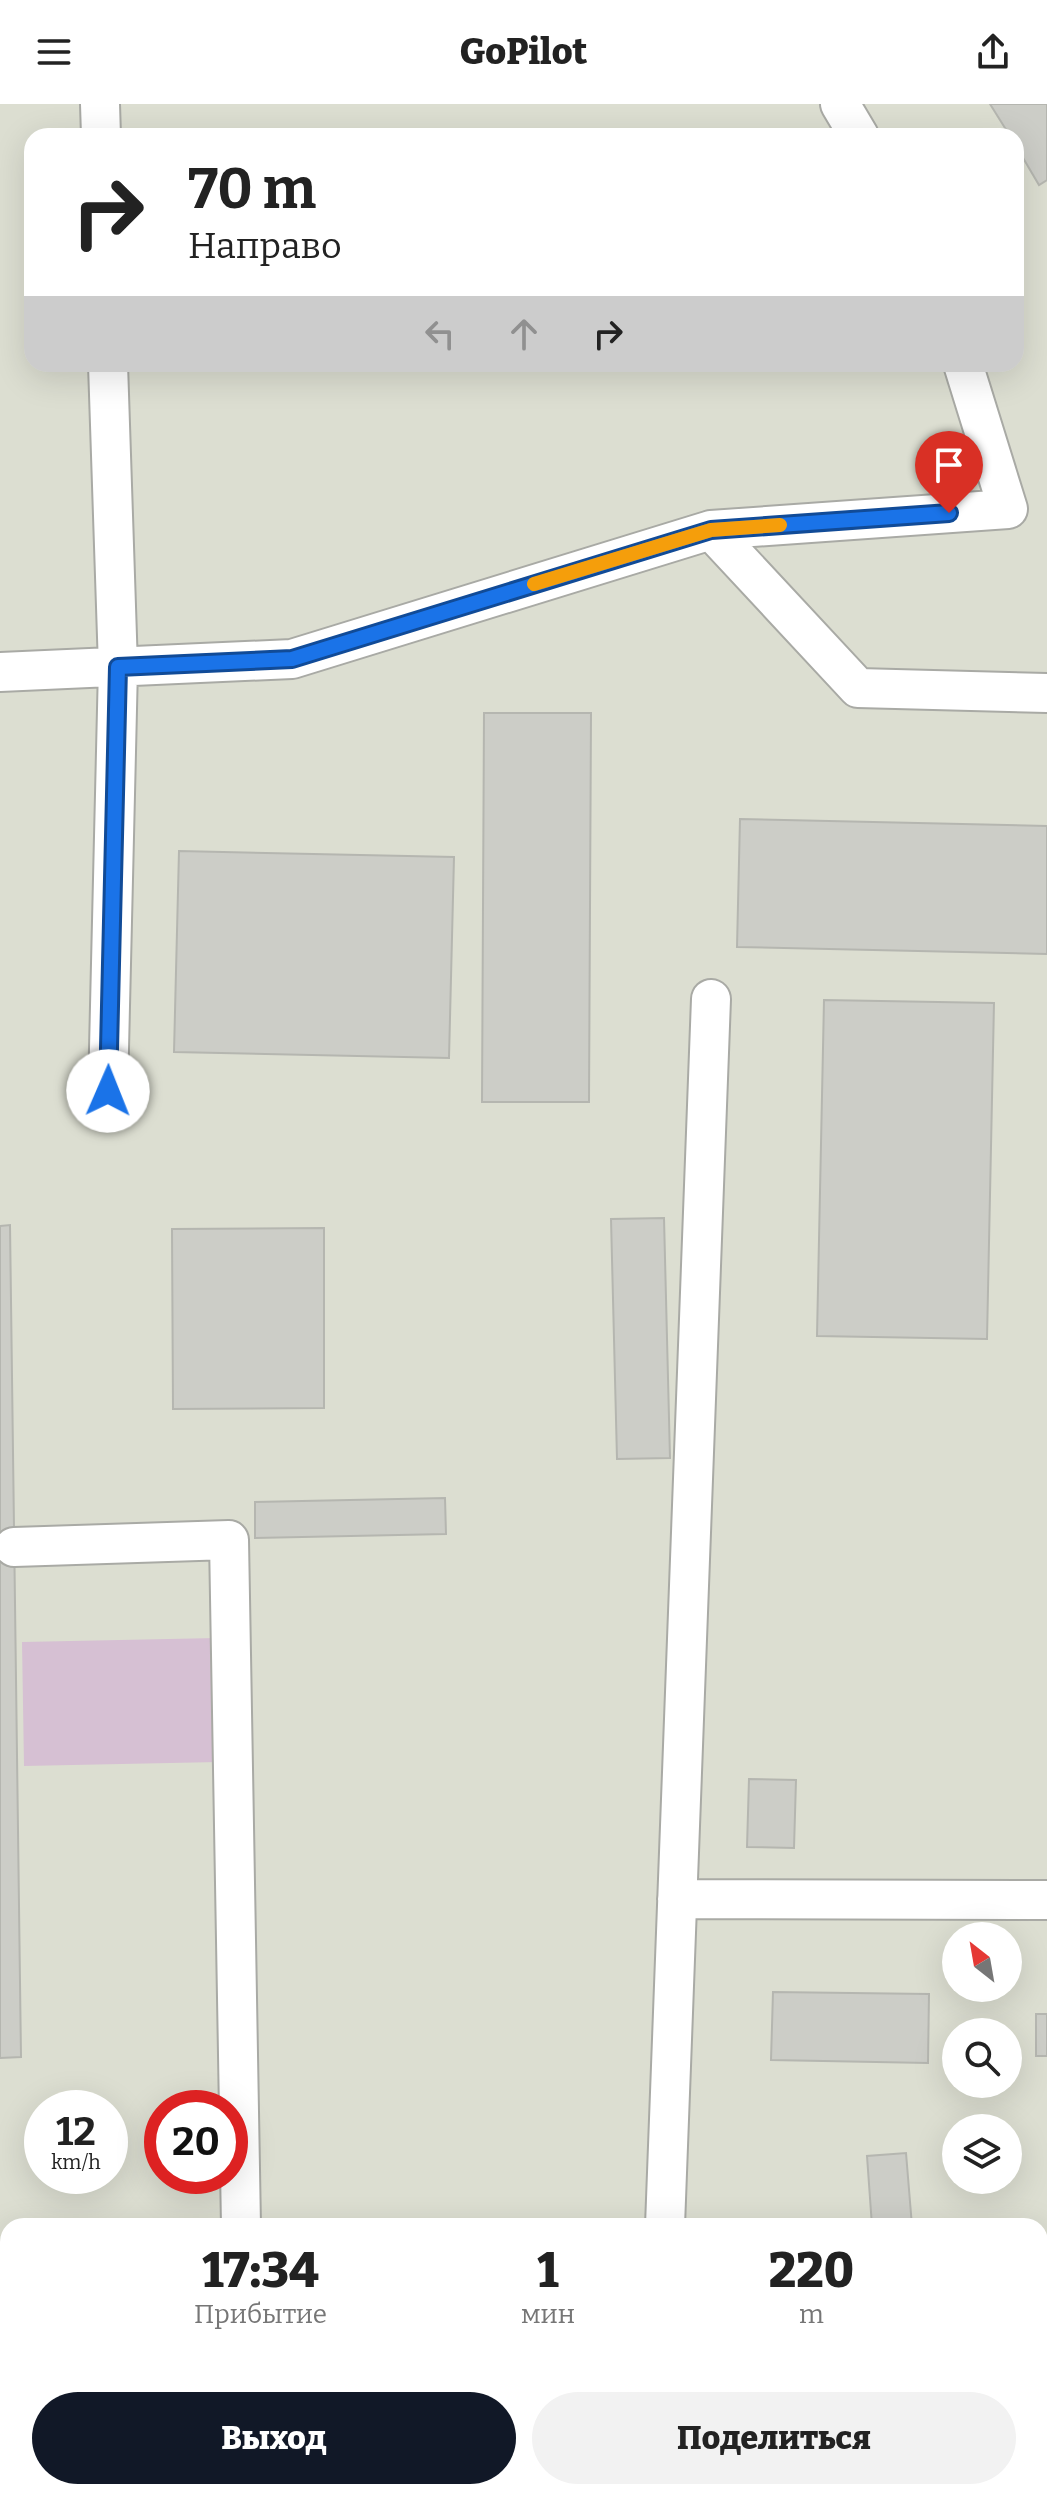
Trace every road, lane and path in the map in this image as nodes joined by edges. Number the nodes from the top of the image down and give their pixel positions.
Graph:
1 (100, 104) edge
2 (840, 104) edge
3 (101, 128) edge
4 (854, 128) edge
5 (108, 372) edge
6 (965, 372) edge
7 (711, 530) junction
8 (118, 667) junction
9 (0, 672) edge
10 (1047, 693) edge
11 (711, 999) dead end
12 (108, 1091) dead end
13 (14, 1547) dead end
14 (677, 1899) junction
15 (1047, 1900) edge
16 (241, 2218) edge
17 (665, 2218) edge

1 - 3 lane
2 - 4 lane
5 - 8 lane
6 - 7 lane
7 - 8 lane
7 - 10 lane
8 - 9 lane
8 - 12 lane
11 - 14 lane
13 - 16 lane
14 - 15 lane
14 - 17 lane

